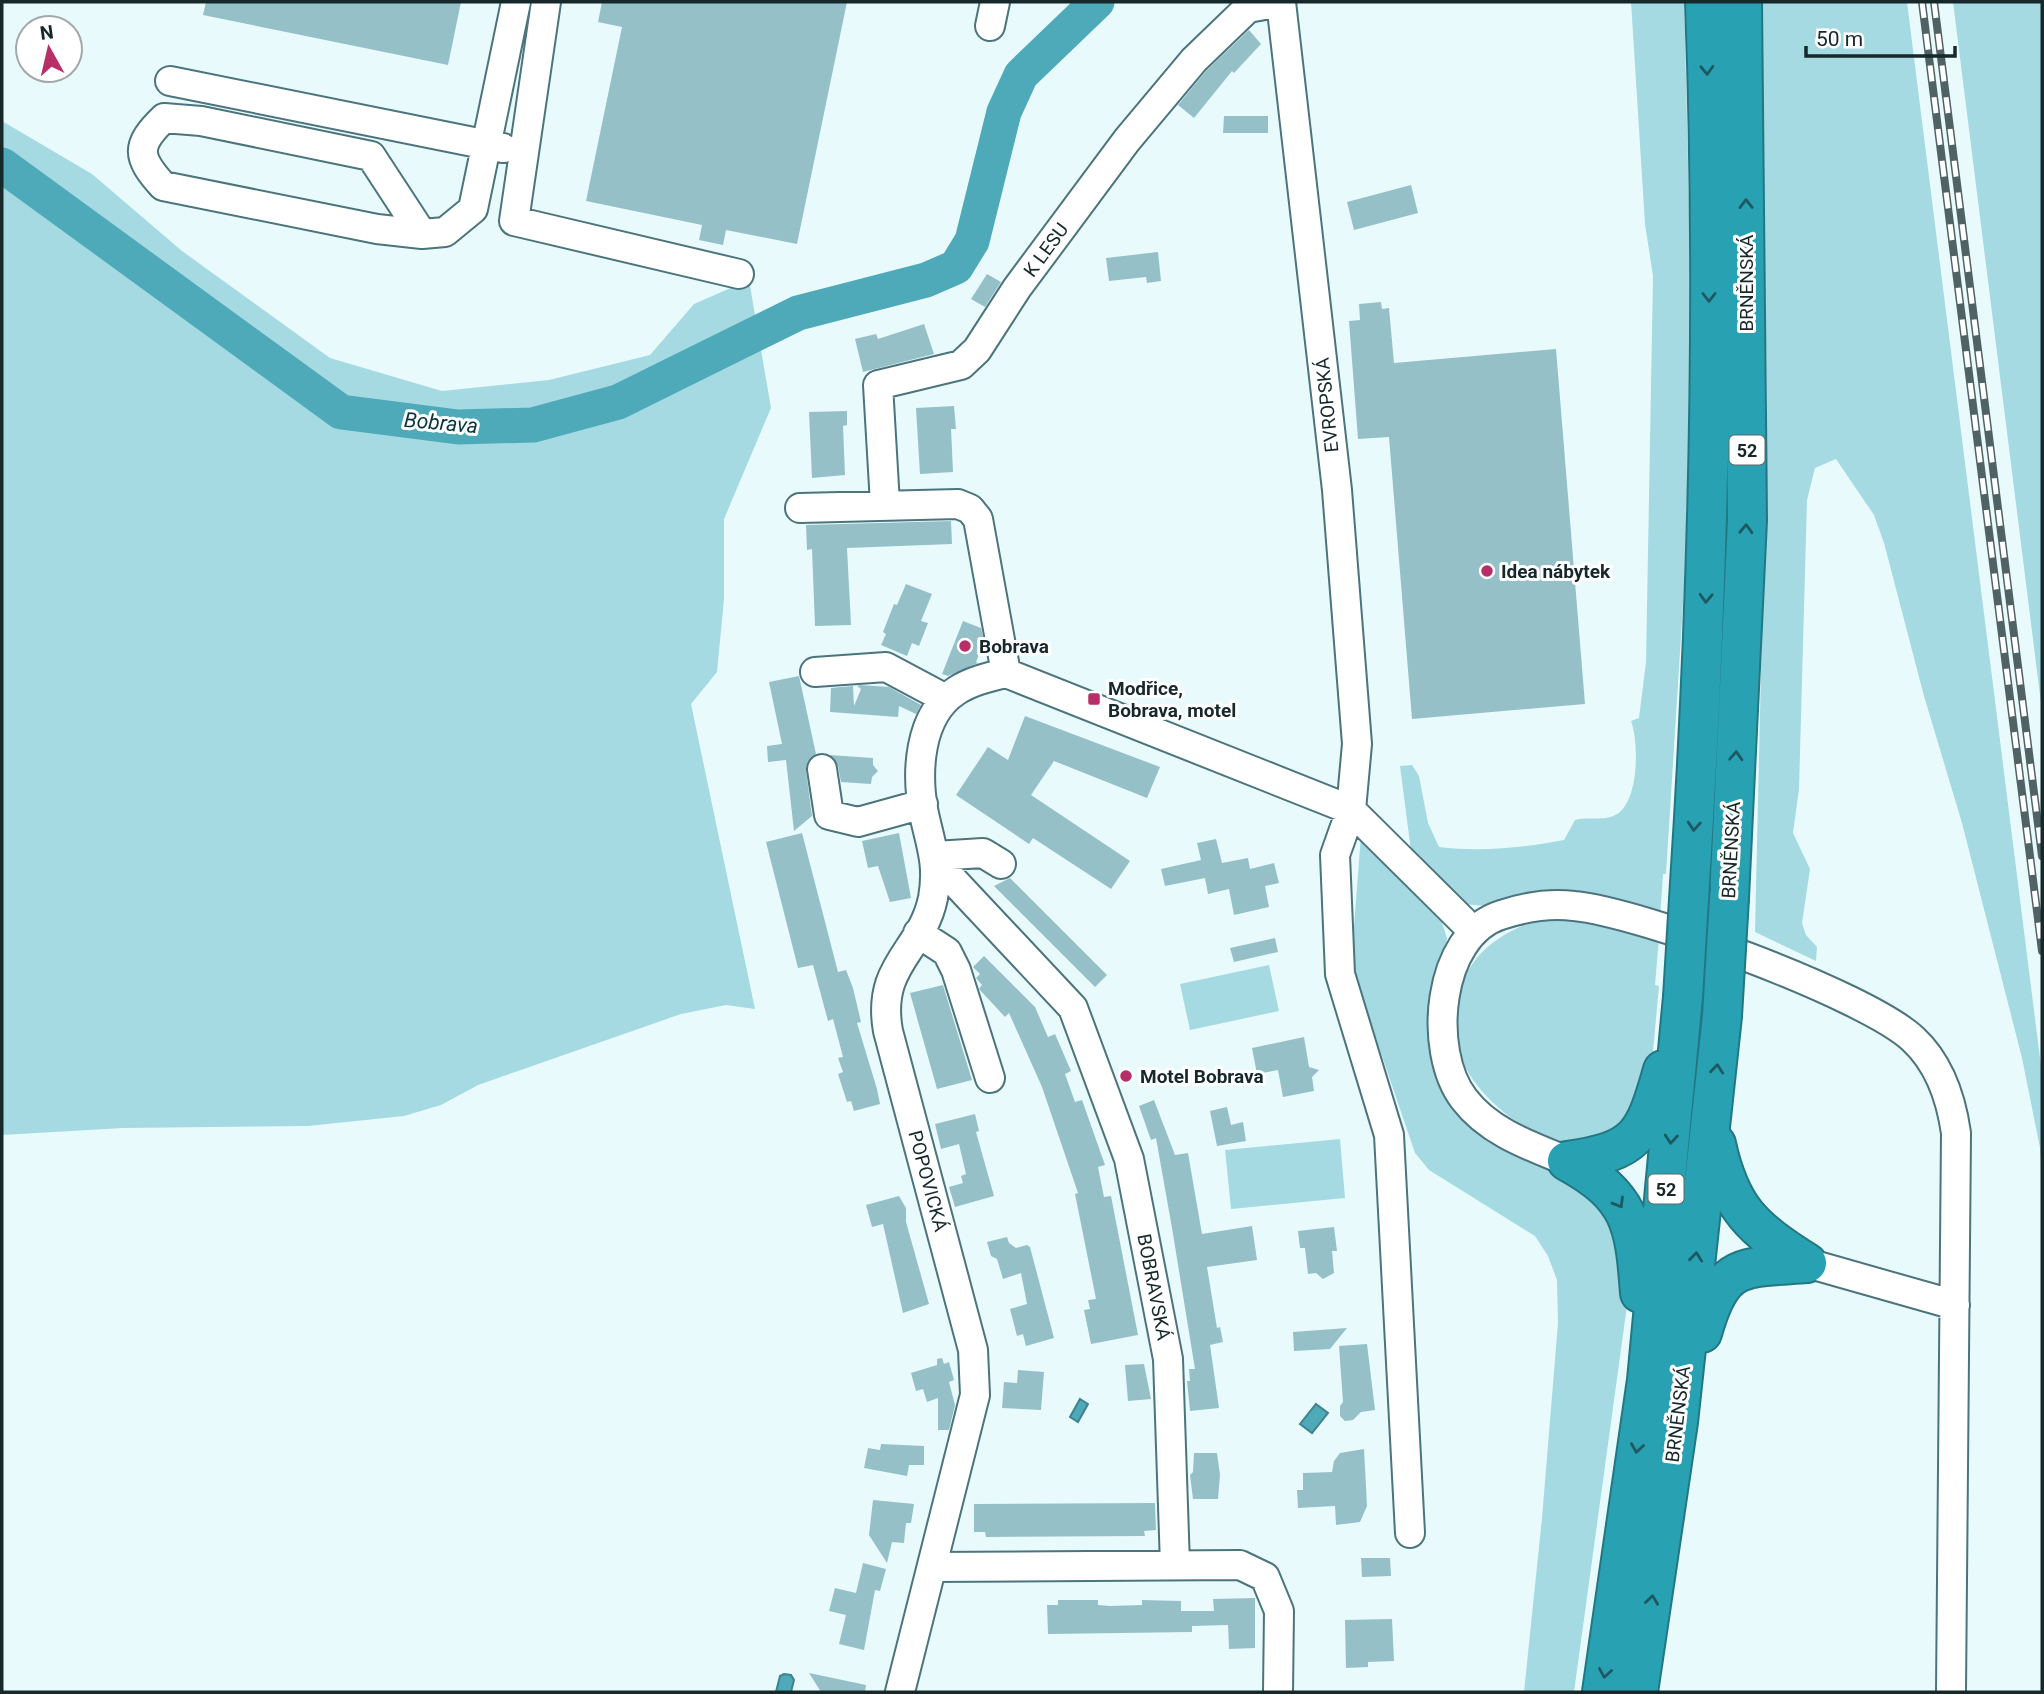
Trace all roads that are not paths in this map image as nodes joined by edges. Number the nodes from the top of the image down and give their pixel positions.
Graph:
1 (516, 2) edge
2 (547, 2) edge
3 (1281, 2) edge
4 (1705, 2) edge
5 (1742, 2) edge
6 (170, 81) dead end
7 (486, 145) junction
8 (523, 151) junction
9 (422, 234) junction
10 (739, 274) dead end
11 (885, 505) junction
12 (800, 508) dead end
13 (815, 672) dead end
14 (1006, 673) junction
15 (946, 699) junction
16 (822, 769) dead end
17 (923, 804) junction
18 (1351, 810) junction
19 (936, 860) junction
20 (1001, 864) dead end
21 (1473, 931) junction
22 (918, 933) junction
23 (1683, 998) junction
24 (990, 1078) dead end
25 (1711, 1122) junction
26 (1567, 1161) junction
27 (1807, 1263) junction
28 (1955, 1305) junction
29 (1647, 1380) junction
30 (1678, 1422) junction
31 (1410, 1533) dead end
32 (1175, 1565) junction
33 (932, 1567) junction
34 (1646, 1682) edge
35 (900, 1692) edge
36 (1278, 1692) edge
37 (1602, 1692) edge
38 (1951, 1692) edge

1 - 7 street
2 - 8 street
3 - 11 street, K LESU
3 - 18 street, EVROPSKÁ
4 -> 23 highway, BRNĚNSKÁ / 52, bridge
25 -> 5 highway, BRNĚNSKÁ / 52, bridge
6 - 7 street
7 - 8 street
7 - 9 street
8 - 10 street
9 - 9 street
11 - 12 street
11 - 14 street
13 - 15 street
14 - 15 street
14 - 18 street
15 - 17 street, POPOVICKÁ
16 - 17 street
17 - 19 street, POPOVICKÁ
18 - 21 street
18 - 31 street
19 - 20 street
19 - 22 street, POPOVICKÁ
19 - 32 street, BOBRAVSKÁ
21 - 26 street
21 - 28 street
22 - 24 street
22 - 33 street, POPOVICKÁ
23 - 26 highway
23 -> 29 highway, BRNĚNSKÁ / 52
25 - 27 highway
30 -> 25 highway, BRNĚNSKÁ / 52
26 -> 29 highway
27 - 28 street
27 - 30 highway
28 - 38 street
29 -> 37 highway, BRNĚNSKÁ / 52
34 -> 30 highway, BRNĚNSKÁ / 52
32 - 33 street
32 - 36 street
33 - 35 street, POPOVICKÁ

